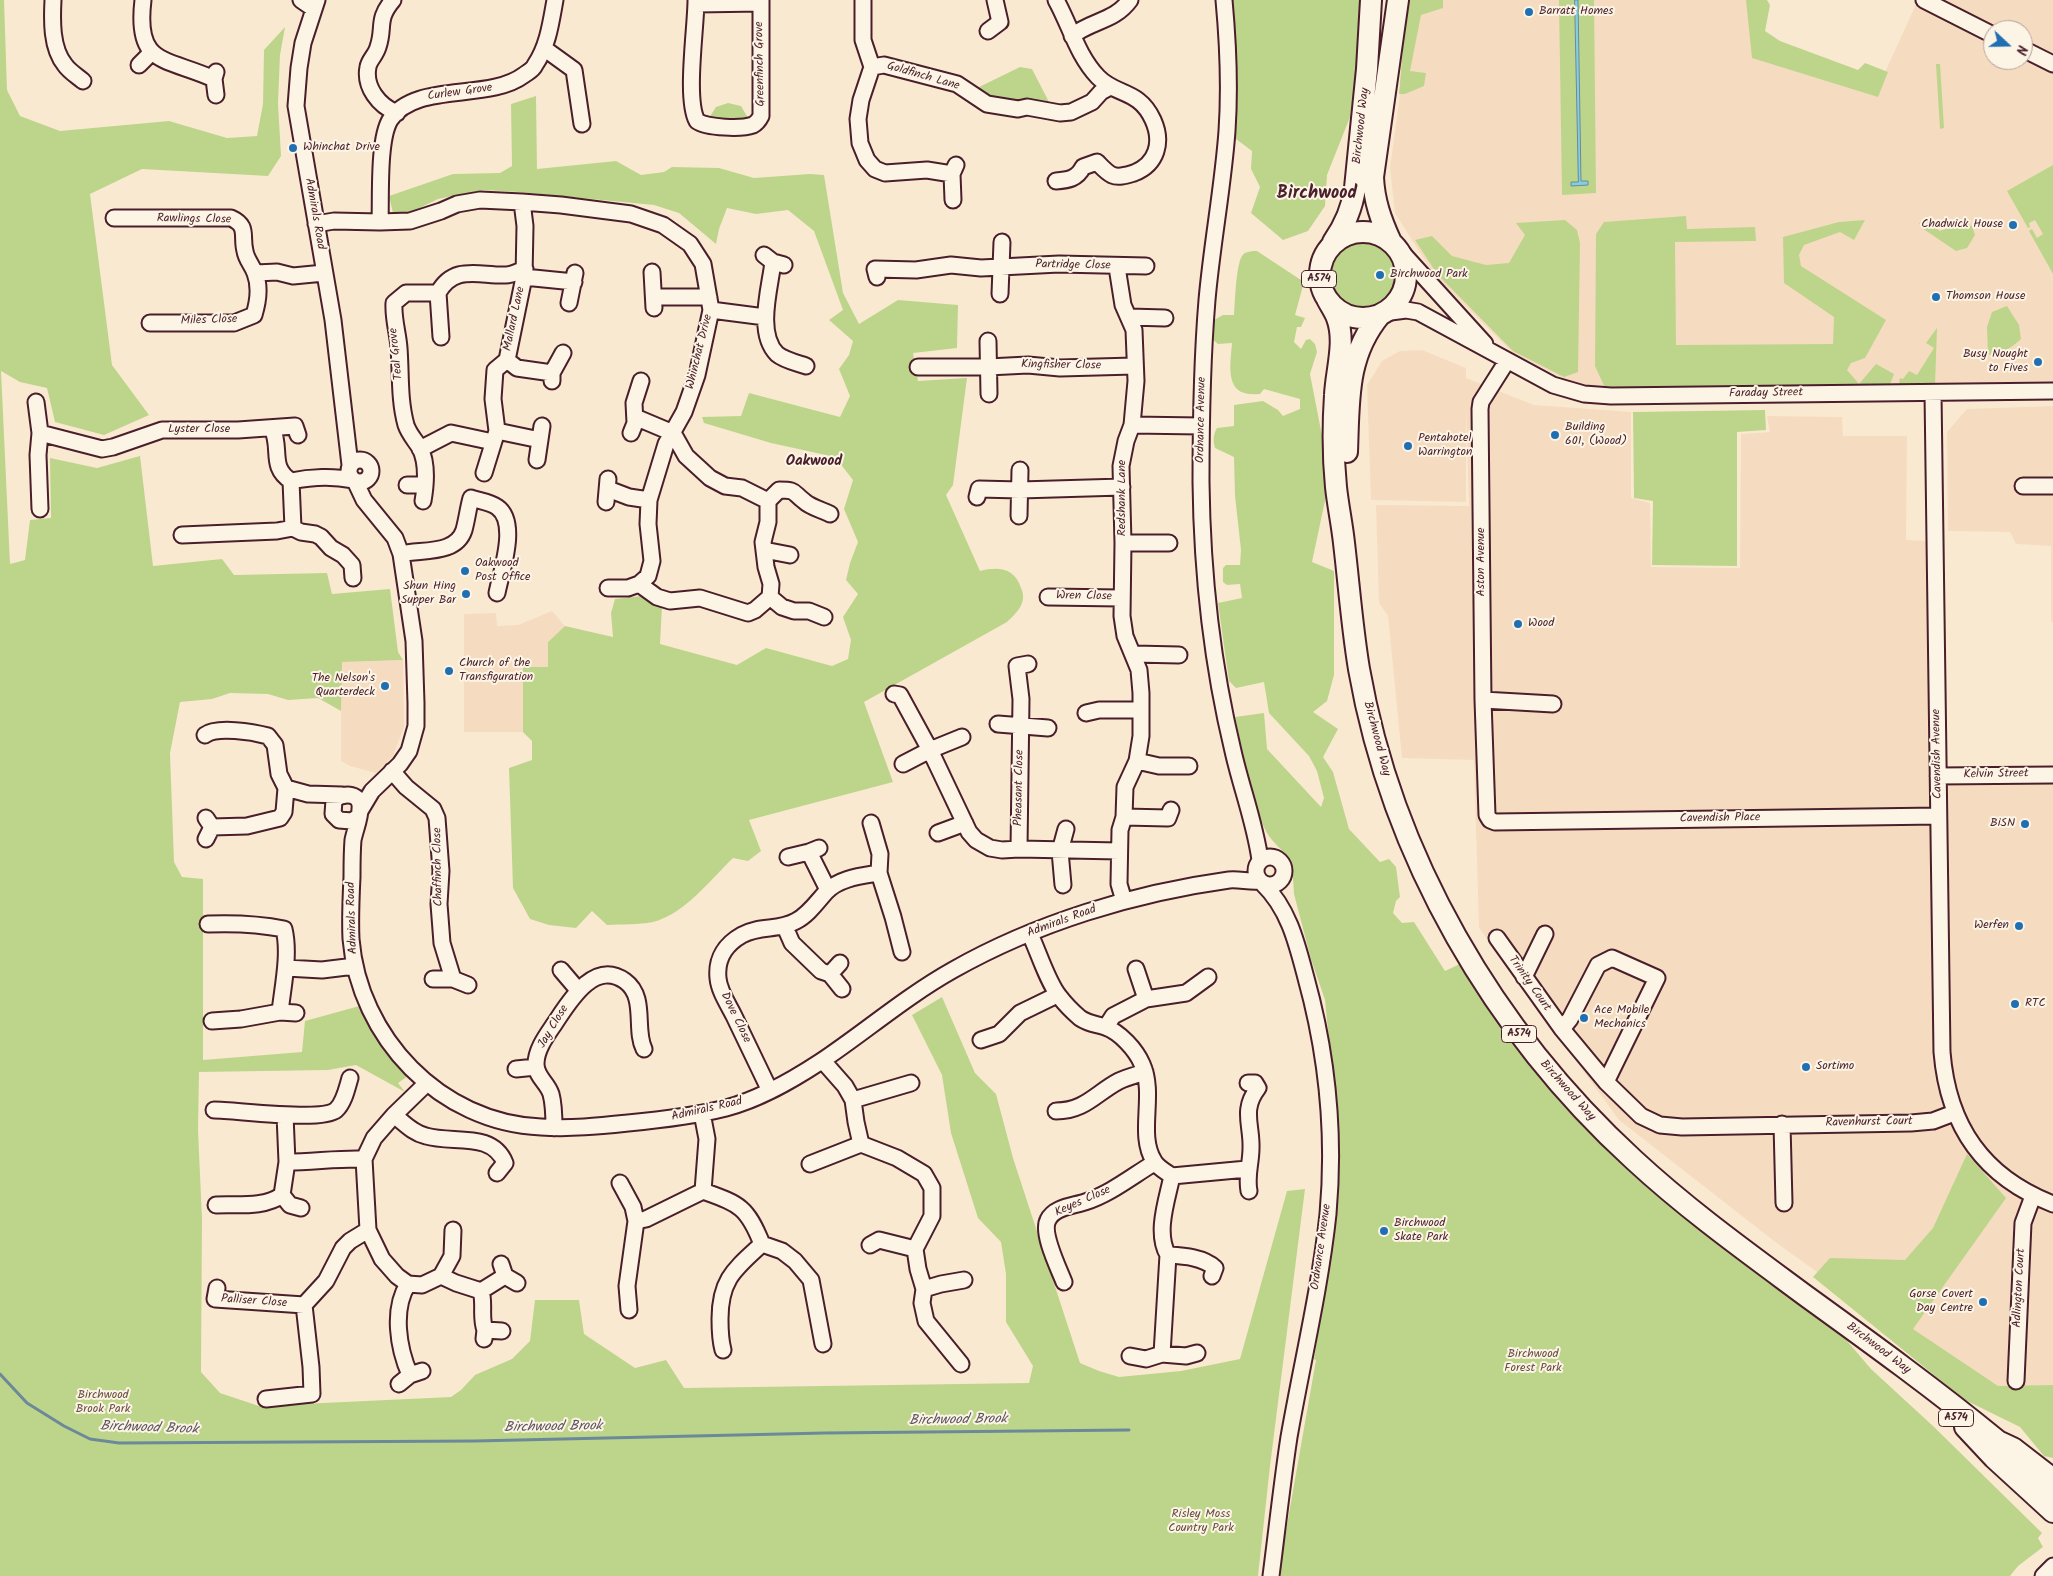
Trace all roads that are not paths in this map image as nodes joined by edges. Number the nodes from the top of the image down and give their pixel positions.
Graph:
1 (52, 0) edge
2 (143, 0) edge
3 (393, 0) edge
4 (555, 0) edge
5 (863, 0) edge
6 (995, 0) edge
7 (1056, 0) edge
8 (1130, 0) edge
9 (1224, 0) edge
10 (1371, 0) edge
11 (1398, 0) edge
12 (1924, 0) edge
13 (696, 2) edge
14 (761, 2) edge
15 (311, 3) edge
16 (1983, 30) edge
17 (988, 31) dead end
18 (1072, 36) junction
19 (544, 49) junction
20 (151, 53) junction
21 (2033, 54) edge
22 (2053, 64) edge
23 (139, 65) dead end
24 (872, 66) junction
25 (83, 81) dead end
26 (1110, 86) junction
27 (216, 95) dead end
28 (397, 113) junction
29 (582, 124) dead end
30 (1056, 181) dead end
31 (952, 200) dead end
32 (522, 202) junction
33 (114, 218) dead end
34 (380, 222) junction
35 (316, 224) junction
36 (1002, 242) dead end
37 (1394, 244) junction
38 (1330, 246) junction
39 (774, 261) dead end
40 (1146, 266) dead end
41 (1001, 267) junction
42 (1116, 267) junction
43 (652, 272) dead end
44 (256, 273) junction
45 (324, 273) junction
46 (525, 273) junction
47 (877, 277) dead end
48 (438, 293) junction
49 (1000, 294) dead end
50 (1327, 300) junction
51 (569, 303) dead end
52 (710, 304) junction
53 (1381, 314) junction
54 (765, 317) junction
55 (1130, 317) junction
56 (1165, 318) dead end
57 (148, 323) dead end
58 (442, 337) dead end
59 (988, 341) dead end
60 (1489, 349) junction
61 (563, 353) dead end
62 (506, 360) junction
63 (1507, 361) junction
64 (918, 366) dead end
65 (1134, 366) junction
66 (988, 367) junction
67 (807, 368) dead end
68 (641, 382) dead end
69 (2053, 391) edge
70 (1933, 393) junction
71 (989, 394) dead end
72 (36, 402) dead end
73 (635, 416) junction
74 (1132, 425) junction
75 (1201, 426) junction
76 (272, 428) junction
77 (347, 430) junction
78 (673, 432) junction
79 (40, 433) junction
80 (631, 433) dead end
81 (298, 435) dead end
82 (495, 436) junction
83 (420, 449) junction
84 (537, 460) dead end
85 (370, 470) junction
86 (1020, 470) dead end
87 (484, 473) dead end
88 (352, 474) junction
89 (291, 481) junction
90 (408, 485) dead end
91 (425, 485) junction
92 (2023, 486) dead end
93 (2053, 486) edge
94 (1122, 487) junction
95 (607, 490) dead end
96 (1020, 490) junction
97 (978, 497) dead end
98 (648, 500) junction
99 (423, 501) dead end
100 (768, 501) junction
101 (40, 509) dead end
102 (375, 513) junction
103 (831, 516) dead end
104 (1018, 516) dead end
105 (293, 528) junction
106 (182, 535) dead end
107 (1344, 541) junction
108 (1123, 543) junction
109 (1169, 543) dead end
110 (764, 550) junction
111 (401, 554) junction
112 (790, 556) dead end
113 (353, 578) dead end
114 (639, 584) junction
115 (608, 588) dead end
116 (497, 593) dead end
117 (1046, 595) dead end
118 (770, 598) junction
119 (1121, 598) junction
120 (824, 620) dead end
121 (1134, 654) junction
122 (1179, 655) dead end
123 (1028, 664) dead end
124 (894, 694) dead end
125 (1483, 700) junction
126 (1553, 704) dead end
127 (1140, 710) junction
128 (1086, 713) dead end
129 (998, 724) dead end
130 (1021, 726) junction
131 (1048, 728) dead end
132 (962, 737) dead end
133 (204, 738) dead end
134 (930, 750) junction
135 (1137, 761) junction
136 (903, 764) dead end
137 (1189, 766) dead end
138 (392, 771) junction
139 (2053, 775) edge
140 (1938, 776) junction
141 (378, 783) junction
142 (286, 788) junction
143 (308, 794) junction
144 (344, 794) junction
145 (1171, 810) dead end
146 (359, 813) junction
147 (1938, 816) junction
148 (1124, 817) junction
149 (337, 819) junction
150 (871, 823) dead end
151 (1501, 823) joint
152 (965, 824) junction
153 (208, 828) dead end
154 (1066, 829) dead end
155 (938, 833) dead end
156 (1257, 836) junction
157 (352, 846) junction
158 (1019, 849) junction
159 (1060, 851) junction
160 (1119, 851) junction
161 (788, 857) dead end
162 (1276, 858) junction
163 (1258, 862) junction
164 (1284, 872) junction
165 (879, 873) junction
166 (1233, 880) junction
167 (1261, 882) junction
168 (1063, 885) dead end
169 (828, 890) junction
170 (1124, 902) junction
171 (1288, 920) junction
172 (208, 924) dead end
173 (785, 927) junction
174 (1030, 934) junction
175 (1545, 934) dead end
176 (1497, 938) dead end
177 (902, 952) dead end
178 (840, 963) dead end
179 (355, 966) junction
180 (286, 968) junction
181 (1136, 969) dead end
182 (561, 970) dead end
183 (830, 974) junction
184 (1208, 976) dead end
185 (1524, 976) junction
186 (433, 979) dead end
187 (453, 979) junction
188 (472, 984) dead end
189 (842, 989) dead end
190 (578, 990) junction
191 (1057, 995) junction
192 (1146, 999) junction
193 (280, 1012) junction
194 (296, 1013) dead end
195 (209, 1020) dead end
196 (1106, 1027) junction
197 (1562, 1029) junction
198 (981, 1040) dead end
199 (638, 1043) dead end
200 (823, 1060) junction
201 (536, 1067) junction
202 (516, 1069) dead end
203 (1145, 1072) junction
204 (350, 1078) dead end
205 (1606, 1082) junction
206 (427, 1083) junction
207 (911, 1083) dead end
208 (1248, 1083) dead end
209 (770, 1091) junction
210 (853, 1100) junction
211 (213, 1110) dead end
212 (1054, 1112) dead end
213 (702, 1113) junction
214 (1954, 1113) junction
215 (394, 1115) junction
216 (286, 1116) junction
217 (1641, 1116) joint
218 (1782, 1124) junction
219 (554, 1128) junction
220 (861, 1144) junction
221 (364, 1159) junction
222 (287, 1162) junction
223 (1154, 1163) junction
224 (807, 1164) dead end
225 (1247, 1169) junction
226 (496, 1173) dead end
227 (1172, 1176) junction
228 (620, 1184) dead end
229 (702, 1191) junction
230 (1249, 1191) dead end
231 (282, 1195) junction
232 (2033, 1196) junction
233 (1784, 1203) dead end
234 (2053, 1204) edge
235 (215, 1206) dead end
236 (301, 1208) dead end
237 (636, 1221) junction
238 (453, 1229) dead end
239 (368, 1230) junction
240 (762, 1244) junction
241 (870, 1245) dead end
242 (915, 1249) junction
243 (1168, 1255) junction
244 (508, 1274) dead end
245 (441, 1276) junction
246 (1212, 1276) dead end
247 (967, 1281) dead end
248 (1064, 1282) dead end
249 (408, 1284) junction
250 (216, 1288) dead end
251 (924, 1289) junction
252 (481, 1291) junction
253 (304, 1305) junction
254 (630, 1310) dead end
255 (502, 1331) dead end
256 (823, 1344) dead end
257 (724, 1352) dead end
258 (1197, 1353) dead end
259 (1162, 1354) junction
260 (1130, 1356) dead end
261 (961, 1364) dead end
262 (410, 1376) dead end
263 (1919, 1379) junction
264 (2016, 1381) dead end
265 (266, 1399) dead end
266 (1998, 1440) junction
267 (2053, 1478) edge
268 (2053, 1493) edge
269 (2053, 1512) edge
270 (2053, 1566) edge
271 (1271, 1576) edge
272 (2043, 1576) edge

1 - 25 street
2 - 20 street
3 - 28 street
4 - 19 street, Curlew Grove
5 - 24 street
6 - 17 street
7 - 18 street
8 - 18 street
9 - 75 street, Ordnance Avenue
10 - 38 main road, Birchwood Way / A574
11 - 37 main road, Birchwood Way / A574
12 - 16 street
13 - 14 street, Greenfinch Grove
13 - 14 street, Greenfinch Grove
15 - 35 street, Admirals Road
18 - 26 street
19 - 28 street, Curlew Grove
19 - 29 street
20 - 23 street
20 - 27 street
21 - 22 street
24 - 26 street, Goldfinch Lane
24 - 31 street
26 - 30 street
28 - 34 street, Curlew Grove
32 - 34 street, Whinchat Drive
32 - 46 street, Mallard Lane
32 - 52 street, Whinchat Drive
33 - 44 street, Rawlings Close
34 - 35 street, Whinchat Drive
35 - 45 street, Admirals Road
36 - 41 street
37 - 38 main road
37 - 53 main road, A574
37 - 60 street, Faraday Street
38 - 50 main road, A574
39 - 54 street
40 - 42 street, Partridge Close
41 - 42 street, Partridge Close
41 - 47 street, Partridge Close
41 - 49 street
42 - 55 street, Redshank Lane
43 - 52 street, Whinchat Drive
44 - 45 street
44 - 57 street, Miles Close
45 - 77 street, Admirals Road
46 - 48 street
46 - 51 street, Mallard Lane
46 - 62 street, Mallard Lane
48 - 58 street
48 - 83 street, Teal Grove
50 - 53 main road, A574
50 - 107 main road, Birchwood Way / A574
52 - 54 street
52 - 78 street, Whinchat Drive
53 - 60 street, Faraday Street
53 - 107 main road, Birchwood Way / A574
54 - 67 street
55 - 56 street
55 - 65 street, Redshank Lane
59 - 66 street
60 - 63 street, Faraday Street
61 - 62 street, Mallard Lane
62 - 82 street, Mallard Lane
63 - 70 street, Faraday Street
63 - 125 street, Aston Avenue
64 - 66 street, Kingfisher Close
65 - 66 street, Kingfisher Close
65 - 74 street, Redshank Lane
66 - 71 street
68 - 73 street
69 - 70 street, Faraday Street
70 - 140 street, Cavendish Avenue
72 - 79 street
73 - 78 street
73 - 80 street
74 - 75 street
74 - 94 street, Redshank Lane
75 - 156 street, Ordnance Avenue
76 - 79 street, Lyster Close
76 - 81 street, Lyster Close
76 - 89 street
77 - 85 street, Admirals Road
77 - 88 street, Admirals Road
78 - 98 street, Whinchat Drive
78 - 100 street
79 - 101 street
82 - 83 street
82 - 84 street
82 - 87 street, Mallard Lane
83 - 91 street, Teal Grove
85 - 88 street
85 - 102 street, Admirals Road
86 - 96 street
88 - 89 street
88 - 102 street, Admirals Road
89 - 105 street
90 - 91 street
91 - 99 street, Teal Grove
92 - 93 street
94 - 96 street
94 - 108 street, Redshank Lane
95 - 98 street
96 - 97 street
96 - 104 street
98 - 114 street, Whinchat Drive
100 - 103 street
100 - 110 street
102 - 111 street, Admirals Road
105 - 106 street
105 - 113 street
107 - 263 main road, Birchwood Way / A574
108 - 109 street, Redshank Lane
108 - 119 street, Redshank Lane
110 - 112 street
110 - 118 street
111 - 116 street
111 - 138 street, Admirals Road
114 - 115 street
114 - 118 street
117 - 119 street, Wren Close
118 - 120 street
119 - 121 street, Redshank Lane
121 - 122 street
121 - 127 street, Redshank Lane
123 - 130 street, Pheasant Close
124 - 134 street
125 - 126 street
125 - 151 street, Aston Avenue
127 - 128 street
127 - 135 street, Redshank Lane
129 - 130 street
130 - 131 street
130 - 158 street, Pheasant Close
132 - 134 street
133 - 142 street
134 - 136 street
134 - 152 street
135 - 137 street
135 - 148 street, Redshank Lane
138 - 141 street, Admirals Road
138 - 187 street, Chaffinch Close
139 - 140 street, Kelvin Street
140 - 147 street, Cavendish Avenue
141 - 144 street, Admirals Road
141 - 146 street, Admirals Road
142 - 143 street
142 - 153 street
143 - 144 street, Admirals Road
143 - 149 street
144 - 146 street
144 - 149 street
145 - 148 street
146 - 149 street
146 - 157 street, Admirals Road
147 - 151 street, Cavendish Place
147 - 214 street, Cavendish Avenue
148 - 160 street, Redshank Lane
149 - 157 street, Admirals Road
150 - 165 street
152 - 155 street
152 - 158 street
154 - 159 street
156 - 162 street, Ordnance Avenue
156 - 163 street, Ordnance Avenue
157 - 179 street, Admirals Road
158 - 159 street
159 - 160 street
159 - 168 street
160 - 170 street, Redshank Lane
161 - 169 street
162 - 163 street
162 - 164 street
163 - 166 street, Admirals Road
163 - 167 street
164 - 167 street
164 - 171 street, Ordnance Avenue
165 - 169 street, Dove Close
165 - 177 street
166 - 167 street, Admirals Road
166 - 170 street, Admirals Road
167 - 171 street, Ordnance Avenue
169 - 173 street, Dove Close
170 - 174 street, Admirals Road
171 - 271 street, Ordnance Avenue
172 - 180 street
173 - 183 street
173 - 209 street, Dove Close
174 - 191 street
174 - 200 street, Admirals Road
175 - 185 street
176 - 185 street, Trinity Court
178 - 183 street
179 - 180 street
179 - 206 street, Admirals Road
180 - 193 street
181 - 192 street
182 - 190 street
183 - 189 street
184 - 192 street
185 - 197 street, Trinity Court
186 - 187 street
187 - 188 street
190 - 199 street, Jay Close
190 - 201 street, Jay Close
191 - 196 street
191 - 198 street
192 - 196 street
193 - 194 street
193 - 195 street
196 - 203 street
197 - 205 street, Trinity Court
197 - 205 street
200 - 209 street, Admirals Road
200 - 210 street
201 - 202 street
201 - 219 street
203 - 212 street
203 - 223 street
204 - 216 street
205 - 217 street, Trinity Court
206 - 215 street
206 - 219 street, Admirals Road
207 - 210 street
208 - 225 street
209 - 213 street, Admirals Road
210 - 220 street
211 - 216 street
213 - 219 street, Admirals Road
213 - 229 street
214 - 218 street, Ravenhurst Court
214 - 232 street, Cavendish Avenue
215 - 221 street
215 - 226 street
216 - 222 street
217 - 218 street, Ravenhurst Court
218 - 233 street
220 - 224 street
220 - 242 street
221 - 222 street
221 - 239 street
222 - 231 street
223 - 227 street
223 - 248 street, Keyes Close
225 - 227 street
225 - 230 street
227 - 243 street
228 - 237 street
229 - 237 street
229 - 240 street
231 - 235 street
231 - 236 street
232 - 234 street, Cavendish Avenue
232 - 264 street, Adlington Court
237 - 254 street
238 - 245 street
239 - 249 street
239 - 253 street, Palliser Close
240 - 256 street
240 - 257 street
241 - 242 street
242 - 251 street
243 - 246 street
243 - 259 street
244 - 252 street
245 - 249 street
245 - 252 street
247 - 251 street
249 - 262 street
250 - 253 street, Palliser Close
251 - 261 street
252 - 255 street
253 - 265 street, Palliser Close
258 - 259 street
259 - 260 street
263 - 266 main road, Birchwood Way / A574
263 - 269 main road, Birchwood Way / A574
266 - 267 main road, Birchwood Way / A574
266 - 268 street, A574
270 - 272 street

